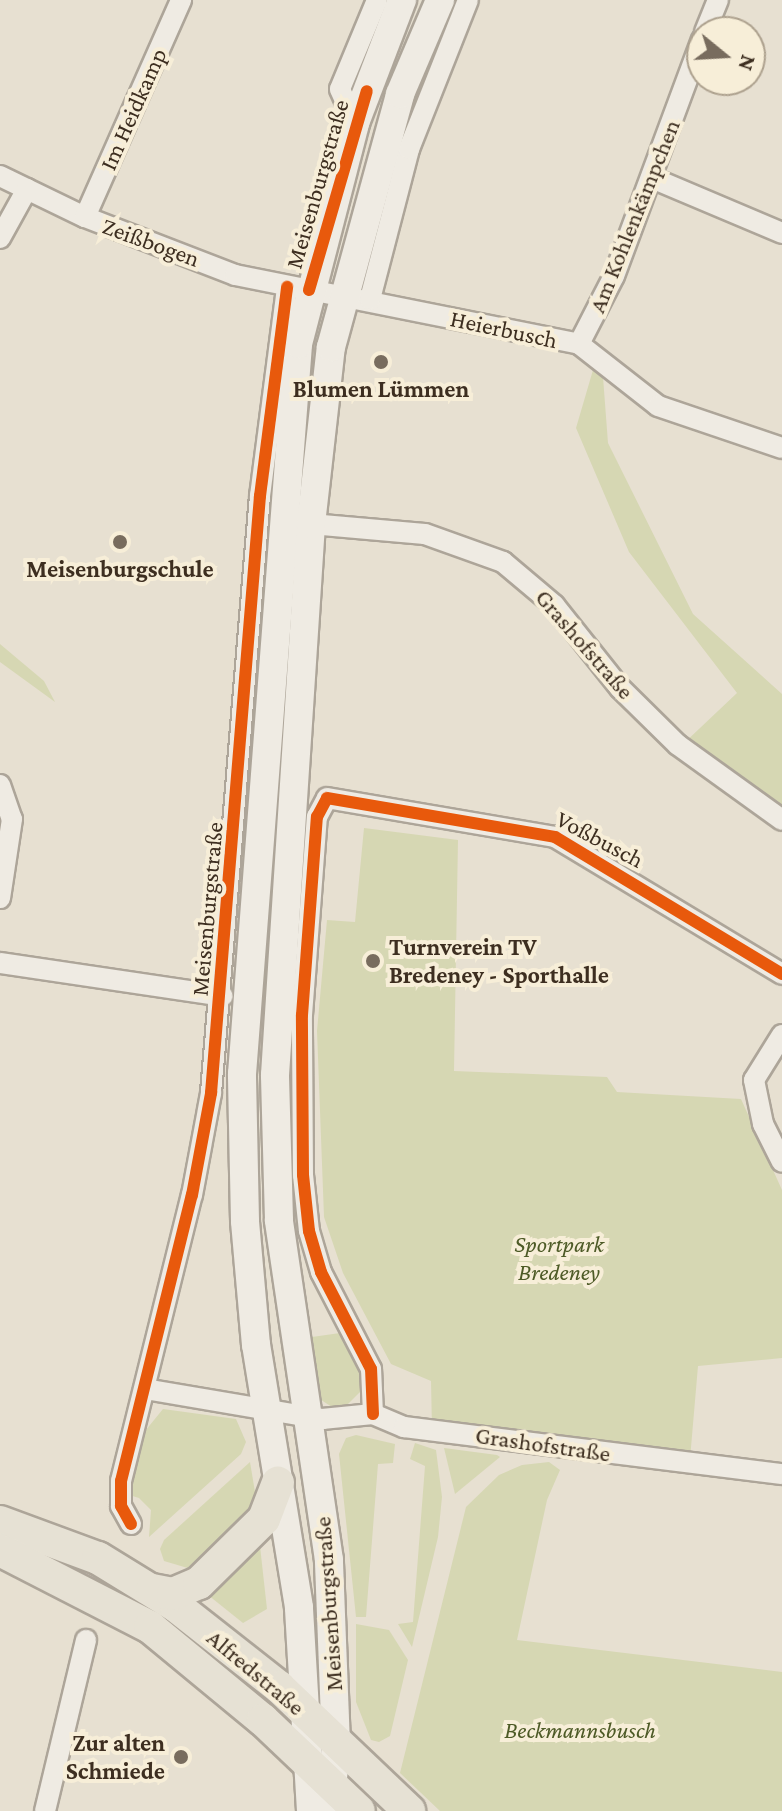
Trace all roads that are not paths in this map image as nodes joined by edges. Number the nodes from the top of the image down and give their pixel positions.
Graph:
1 (181, 0) edge
2 (377, 0) edge
3 (402, 0) edge
4 (440, 0) edge
5 (468, 0) edge
6 (686, 84) edge
7 (355, 123) junction
8 (0, 176) edge
9 (652, 178) junction
10 (27, 189) junction
11 (85, 217) junction
12 (782, 233) edge
13 (0, 238) edge
14 (298, 289) junction
15 (357, 297) junction
16 (579, 344) junction
17 (782, 448) edge
18 (311, 524) junction
19 (0, 785) edge
20 (782, 820) edge
21 (0, 898) edge
22 (0, 963) edge
23 (782, 974) edge
24 (223, 996) junction
25 (782, 1035) edge
26 (782, 1162) edge
27 (145, 1389) junction
28 (267, 1409) junction
29 (373, 1414) junction
30 (306, 1417) junction
31 (782, 1474) edge
32 (278, 1483) junction
33 (0, 1522) edge
34 (131, 1524) dead end
35 (0, 1550) edge
36 (152, 1590) junction
37 (86, 1640) dead end
38 (308, 1716) junction
39 (336, 1745) junction
40 (307, 1763) junction
41 (332, 1799) edge
42 (45, 1811) edge
43 (311, 1811) edge
44 (359, 1811) edge
45 (409, 1811) edge

1 - 11 street, Im Heidkamp
2 - 7 street, Meisenburgstraße
3 - 7 main road, Meisenburgstraße
4 - 15 main road, Meisenburgstraße
5 - 15 street, Meisenburgstraße
6 - 9 street, Am Kohlenkämpchen
7 - 14 main road, Meisenburgstraße
8 - 10 street, Zeißbogen
9 - 12 street
9 - 16 street, Am Kohlenkämpchen
10 - 11 street, Zeißbogen
10 - 13 street
11 - 14 street, Zeißbogen
14 - 15 street, Zeißbogen
14 - 24 street, Meisenburgstraße
14 - 28 main road, Meisenburgstraße
15 - 16 street, Heierbusch
15 - 18 main road, Meisenburgstraße
16 - 17 street, Heierbusch
18 - 20 street, Grashofstraße
18 - 30 main road, Meisenburgstraße
19 - 21 street
22 - 24 street
23 - 29 street, Voßbusch
24 - 27 street, Meisenburgstraße
25 - 26 street
27 - 28 street
27 - 34 street, Meisenburgstraße
28 - 30 street
28 - 32 main road, Meisenburgstraße
29 - 30 street, Grashofstraße
29 - 31 street, Grashofstraße
30 - 39 main road, Meisenburgstraße
32 - 36 main road
32 - 38 main road, Meisenburgstraße
33 - 36 main road, Alfredstraße
35 - 40 main road, Alfredstraße
36 - 38 main road, Alfredstraße
37 - 42 street
38 - 39 main road, Alfredstraße
38 - 40 main road, Meisenburgstraße
39 - 41 main road, Meisenburgstraße
39 - 45 main road, Alfredstraße
40 - 41 main road, Alfredstraße
40 - 43 main road, Meisenburgstraße
41 - 44 main road, Alfredstraße

